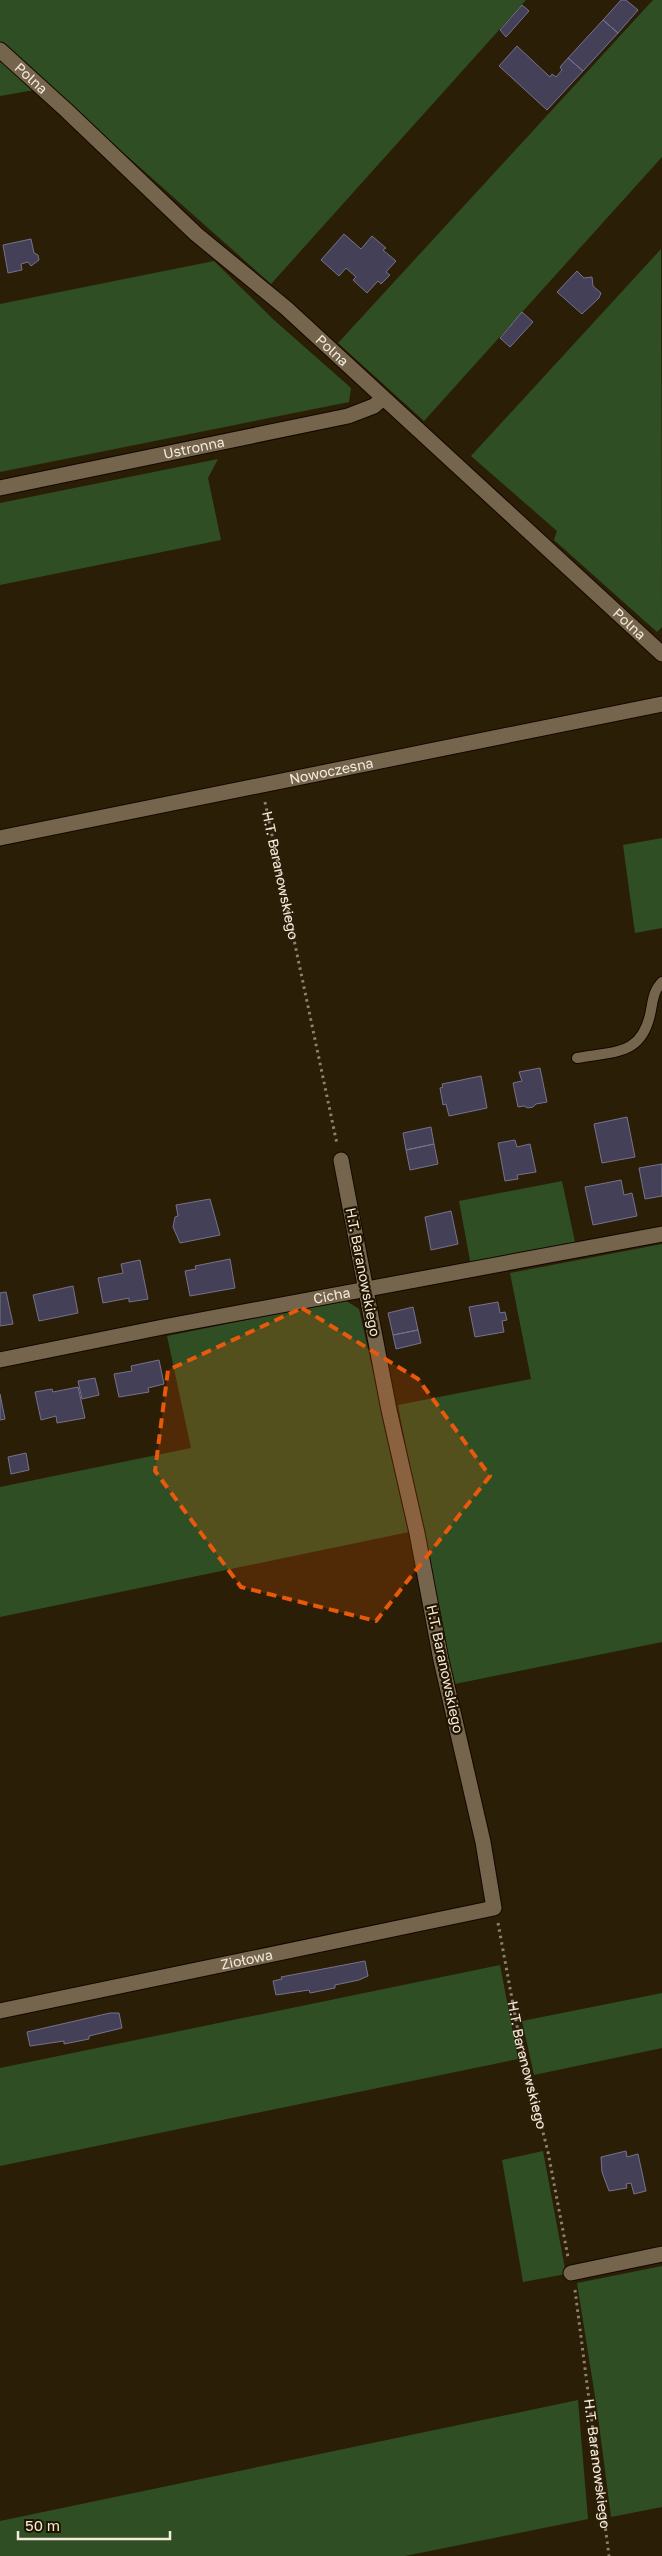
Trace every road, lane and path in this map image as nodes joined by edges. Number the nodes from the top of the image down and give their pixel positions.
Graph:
1 (0, 50) edge
2 (384, 398) junction
3 (0, 488) edge
4 (662, 654) edge
5 (662, 704) edge
6 (262, 785) junction
7 (0, 838) edge
8 (662, 982) edge
9 (577, 1058) dead end
10 (341, 1160) joint
11 (662, 1234) edge
12 (366, 1289) junction
13 (0, 1360) edge
14 (494, 1908) junction
15 (0, 2011) edge
16 (662, 2254) edge
17 (571, 2273) junction
18 (609, 2556) edge

1 - 2 street, Polna
2 - 3 street, Ustronna
2 - 4 street, Polna
5 - 6 street, Nowoczesna
6 - 7 street, Nowoczesna
6 - 10 path, H.T. Baranowskiego
8 - 9 lane
10 - 12 street, H.T. Baranowskiego
11 - 12 street, Cicha
12 - 13 street, Cicha
12 - 14 street, H.T. Baranowskiego
14 - 15 street, Ziołowa
14 - 17 path, H.T. Baranowskiego
16 - 17 street
17 - 18 path, H.T. Baranowskiego

